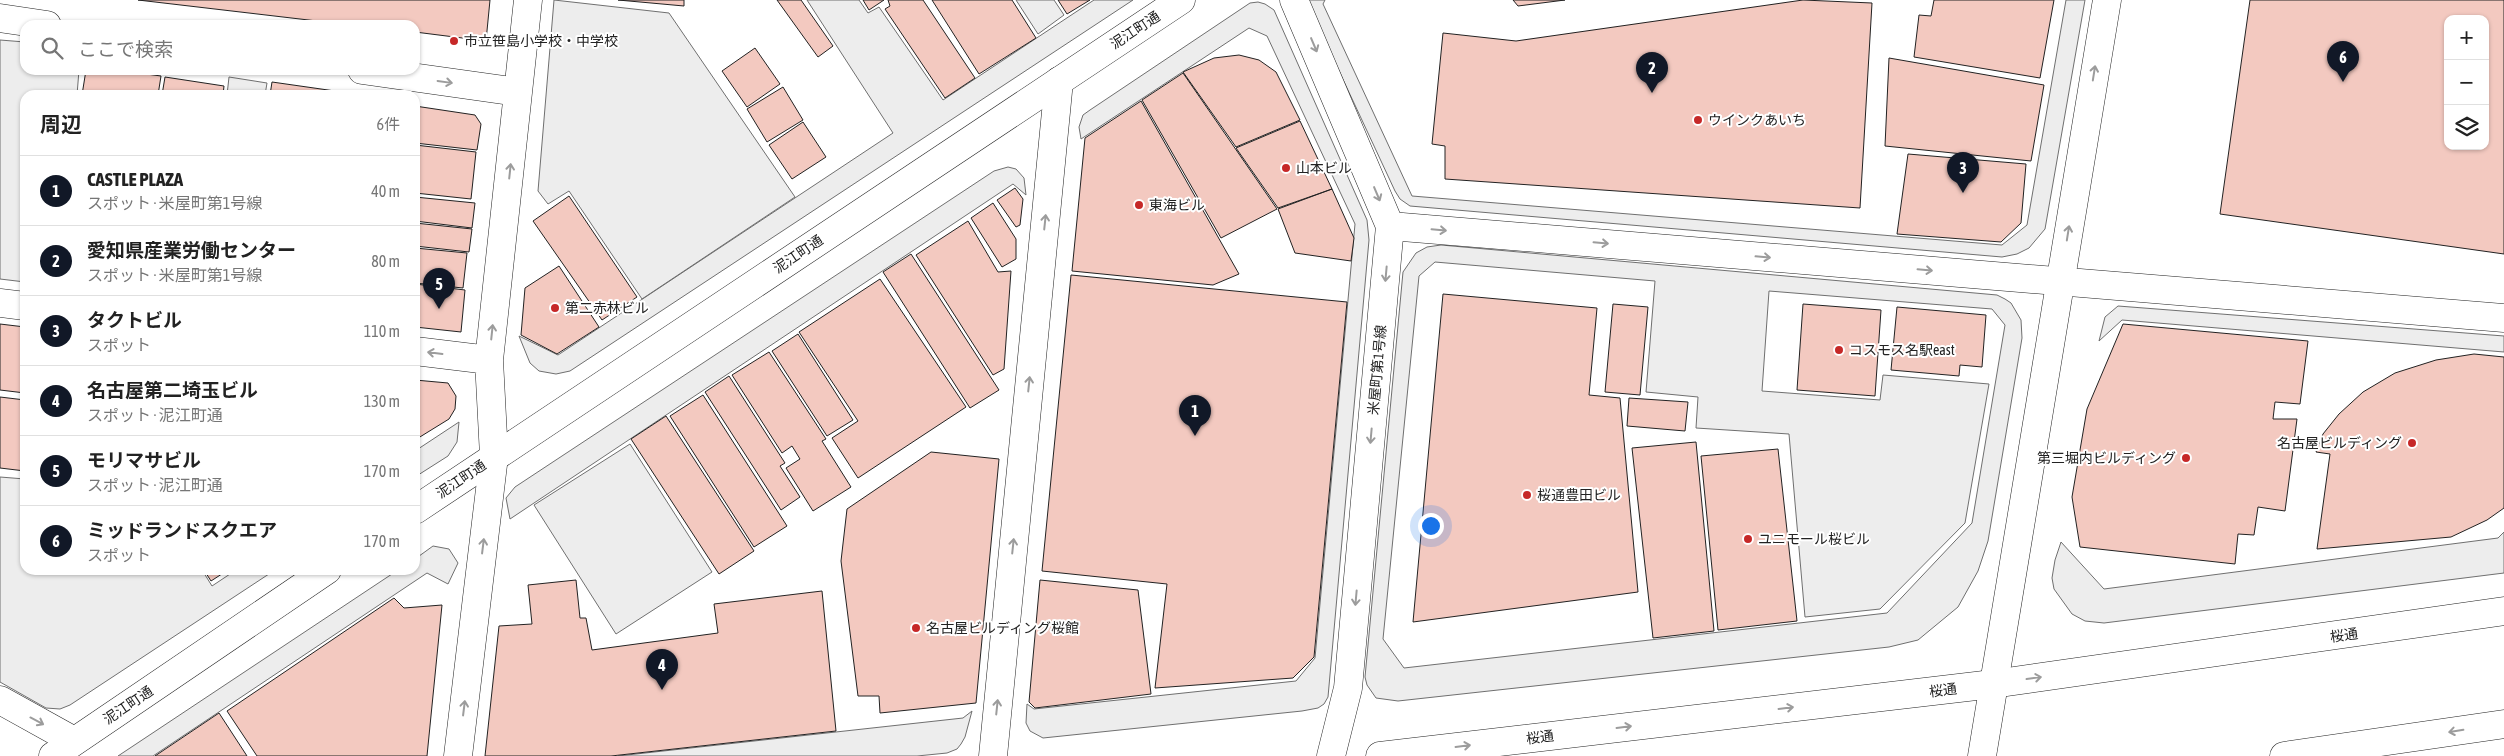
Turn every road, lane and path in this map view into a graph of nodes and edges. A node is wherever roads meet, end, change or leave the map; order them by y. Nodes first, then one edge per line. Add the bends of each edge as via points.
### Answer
1 (528, 0) edge
2 (1182, 0) edge
3 (1294, 0) edge
4 (2107, 0) edge
5 (0, 18) edge
6 (20, 21) edge
7 (397, 75) edge
8 (1059, 81) junction
9 (518, 92) junction
10 (1390, 226) junction
11 (2060, 282) junction
12 (0, 303) edge
13 (20, 305) edge
14 (2504, 318) edge
15 (420, 352) edge
16 (489, 360) junction
17 (494, 456) junction
18 (420, 507) edge
19 (320, 575) edge
20 (2504, 612) edge
21 (1993, 684) junction
22 (0, 700) edge
23 (2504, 724) edge
24 (64, 749) edge
25 (2336, 752) edge
26 (458, 756) edge
27 (993, 756) edge
28 (1330, 756) edge
29 (1380, 756) edge
30 (1982, 756) edge
31 (2284, 756) edge

1 - 9 street
2 - 8 street, 泥江町通
3 -> 10 street, 米屋町第1号線
11 -> 4 street
5 - 6 street
7 -> 9 street
8 - 17 street, 泥江町通
27 -> 8 street
16 -> 9 street
10 -> 11 street
10 -> 28 street, 米屋町第1号線 via 1348,688
11 - 14 street
11 - 21 street
12 - 13 street
16 -> 15 street
16 - 17 street
17 - 18 street, 泥江町通
26 -> 17 street
19 - 24 street, 泥江町通
21 -> 20 street, 桜通
29 -> 21 street, 桜通
21 - 30 street
22 -> 24 street
23 -> 25 street
25 - 31 street

